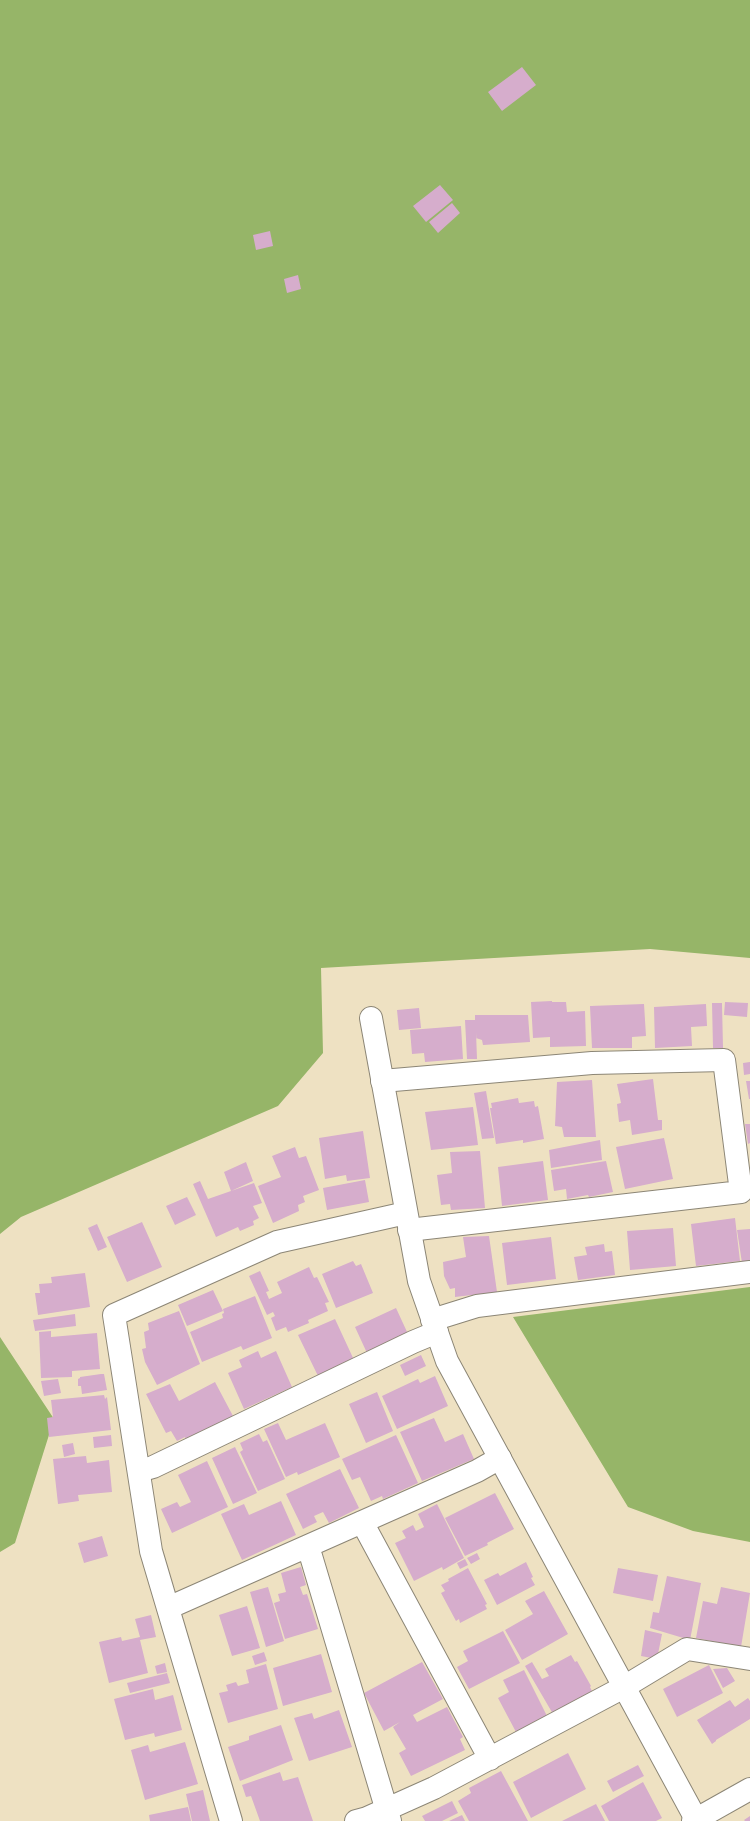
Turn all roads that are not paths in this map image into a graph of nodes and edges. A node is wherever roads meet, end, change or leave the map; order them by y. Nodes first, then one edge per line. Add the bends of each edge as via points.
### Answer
1 (371, 1018) dead end
2 (382, 1081) junction
3 (408, 1221) junction
4 (750, 1272) edge
5 (435, 1326) junction
6 (500, 1458) junction
7 (139, 1471) junction
8 (362, 1522) junction
9 (308, 1546) junction
10 (168, 1608) junction
11 (750, 1659) edge
12 (624, 1687) junction
13 (490, 1759) junction
14 (750, 1789) edge
15 (388, 1815) edge
16 (696, 1820) edge
17 (231, 1821) edge
18 (356, 1821) edge

1 - 2 street
2 - 3 street
2 - 3 street via 592,1064 724,1060 741,1192
3 - 5 street via 419,1281
3 - 7 street via 277,1242 114,1315
4 - 5 street via 477,1306
5 - 6 street via 447,1361
5 - 7 street via 413,1342 153,1467
6 - 8 street
6 - 12 street
7 - 10 street via 151,1550
8 - 9 street
8 - 13 street
9 - 10 street
9 - 15 street
10 - 17 street
11 - 12 street via 687,1650
12 - 13 street
12 - 16 street
13 - 15 street
14 - 16 street
15 - 18 street

